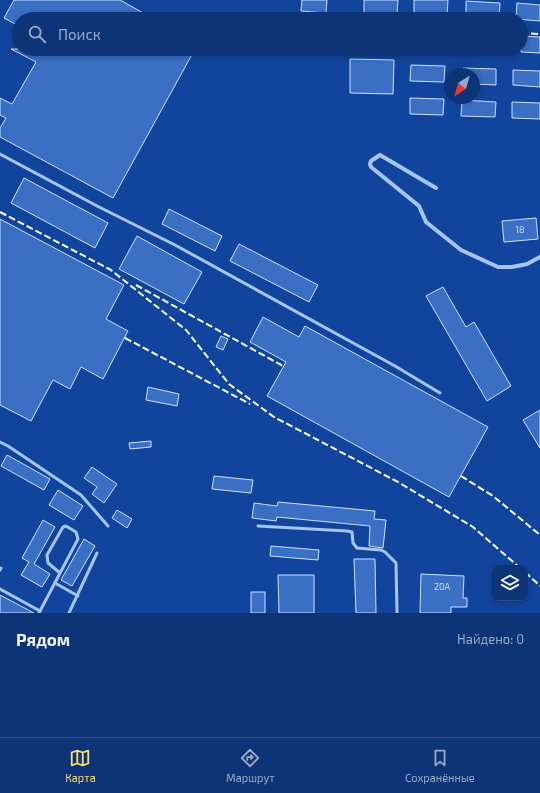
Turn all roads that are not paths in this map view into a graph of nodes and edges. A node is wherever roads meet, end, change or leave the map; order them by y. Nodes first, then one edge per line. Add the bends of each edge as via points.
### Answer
1 (0, 154) edge
2 (436, 188) dead end
3 (540, 257) edge
4 (440, 393) dead end
5 (0, 442) edge
6 (108, 526) dead end
7 (258, 526) dead end
8 (97, 553) dead end
9 (60, 573) junction
10 (55, 583) junction
11 (0, 590) edge
12 (78, 596) junction
13 (39, 612) edge
14 (69, 613) edge
15 (397, 613) edge

1 - 4 lane via 175,245
2 - 3 street via 380,155 371,161 371,167 419,206 426,222 461,250 498,267 527,264
5 - 6 lane via 81,495
7 - 15 lane via 348,531 352,532 353,543 357,548 385,552 396,563
8 - 12 lane
9 - 9 lane via 78,539 76,532 66,526 46,555 48,563
9 - 10 lane
10 - 12 lane
10 - 13 lane
11 - 13 lane
12 - 14 lane

